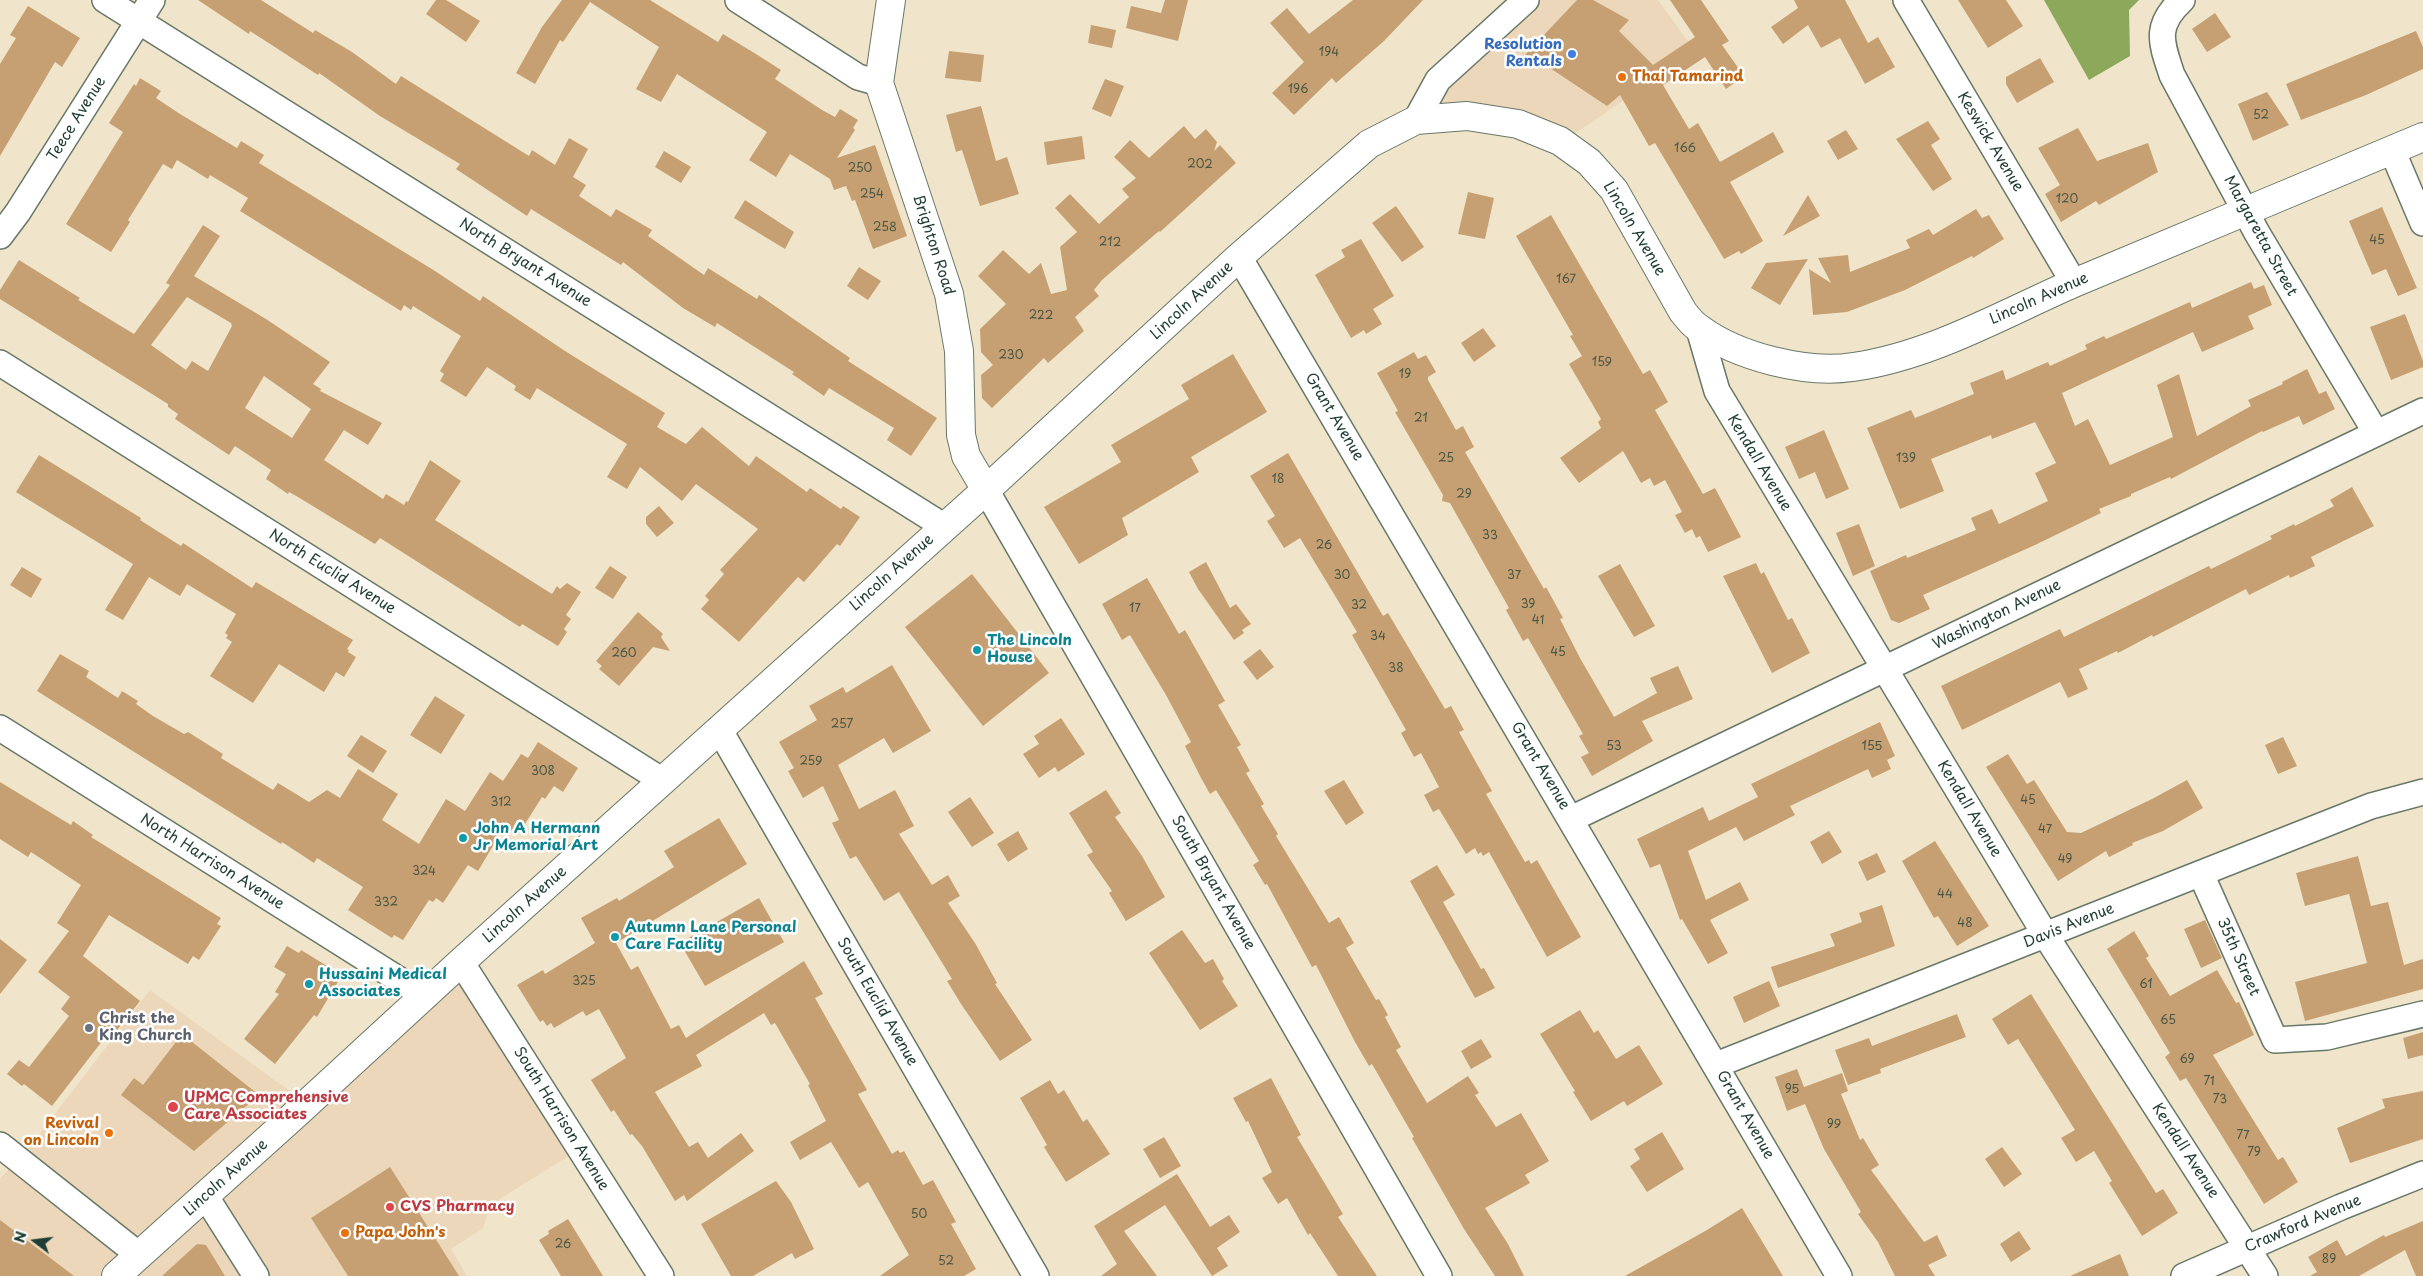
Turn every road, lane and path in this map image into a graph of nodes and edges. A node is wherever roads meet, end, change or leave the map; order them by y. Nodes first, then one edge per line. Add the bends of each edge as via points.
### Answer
1 (105, 0) edge
2 (152, 0) edge
3 (738, 0) edge
4 (891, 0) edge
5 (1526, 0) edge
6 (1906, 0) edge
7 (2182, 0) edge
8 (139, 22) junction
9 (879, 83) junction
10 (1416, 120) junction
11 (2423, 136) edge
12 (2392, 150) junction
13 (2246, 212) junction
14 (2423, 223) edge
15 (0, 236) edge
16 (1239, 257) junction
17 (2074, 283) junction
18 (1699, 329) junction
19 (0, 363) edge
20 (2423, 411) edge
21 (2376, 433) junction
22 (986, 490) junction
23 (945, 526) junction
24 (1883, 670) junction
25 (0, 728) edge
26 (719, 729) junction
27 (663, 781) junction
28 (2423, 792) edge
29 (1571, 820) junction
30 (2201, 874) junction
31 (2046, 936) junction
32 (461, 962) junction
33 (425, 996) junction
34 (2423, 1014) edge
35 (1716, 1065) junction
36 (0, 1145) edge
37 (2423, 1174) edge
38 (206, 1197) junction
39 (2248, 1248) junction
40 (139, 1255) junction
41 (1034, 1275) edge
42 (116, 1276) edge
43 (256, 1276) edge
44 (661, 1276) edge
45 (1439, 1276) edge
46 (1839, 1276) edge
47 (2184, 1276) edge
48 (2265, 1276) edge

1 - 8 street, North Bryant Avenue
2 - 8 street, Teece Avenue
3 - 9 street via 858,77
4 - 9 street, Brighton Road
5 - 10 street via 1438,80
6 - 17 street, Keswick Avenue
7 - 13 street, Margaretta Street via 2165,20 2162,31 2164,50 2172,75
8 - 15 street, Teece Avenue
8 - 23 street, North Bryant Avenue
9 - 22 street, Brighton Road via 949,294 959,351 961,435 966,456
10 - 16 street, Lincoln Avenue via 1369,144
10 - 18 street, Lincoln Avenue via 1467,116 1518,124 1568,146 1589,162 1614,190 1683,312
11 - 12 street, Lincoln Avenue
12 - 13 street, Lincoln Avenue
12 - 14 street
13 - 17 street, Lincoln Avenue
13 - 21 street, Margaretta Street
16 - 22 street, Lincoln Avenue
16 - 29 street, Grant Avenue
17 - 18 street, Lincoln Avenue via 1931,346 1852,368 1795,366 1758,356
18 - 24 street, Kendall Avenue via 1717,391
19 - 27 street, North Euclid Avenue
20 - 21 street, Washington Avenue
21 - 24 street, Washington Avenue
22 - 23 street, Lincoln Avenue
22 - 45 street, South Bryant Avenue
23 - 26 street, Lincoln Avenue
24 - 29 street, Washington Avenue
24 - 31 street, Kendall Avenue
25 - 33 street, North Harrison Avenue
26 - 27 street, Lincoln Avenue
26 - 41 street, South Euclid Avenue
27 - 32 street, Lincoln Avenue
28 - 30 street, Davis Avenue via 2371,806
29 - 35 street, Grant Avenue
30 - 31 street, Davis Avenue
30 - 34 street, 35th Street via 2275,1040 2327,1037
31 - 35 street, Davis Avenue
31 - 39 street, Kendall Avenue
32 - 33 street, Lincoln Avenue
32 - 44 street, South Harrison Avenue
33 - 38 street, Lincoln Avenue
35 - 46 street, Grant Avenue
36 - 40 street
37 - 39 street, Crawford Avenue
38 - 40 street, Lincoln Avenue
38 - 43 street
39 - 47 street, Crawford Avenue
39 - 48 street, Kendall Avenue
40 - 42 street, Lincoln Avenue

